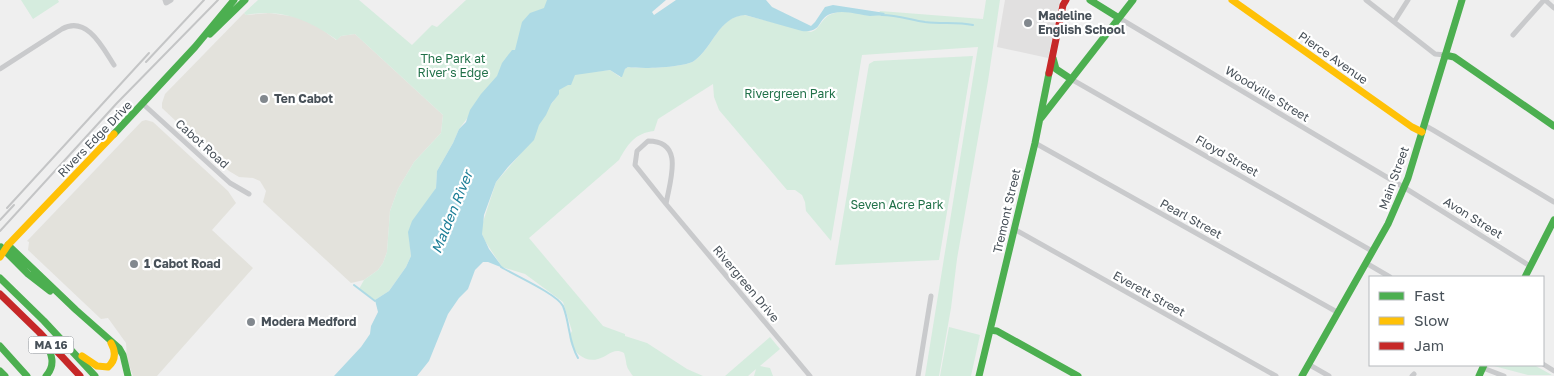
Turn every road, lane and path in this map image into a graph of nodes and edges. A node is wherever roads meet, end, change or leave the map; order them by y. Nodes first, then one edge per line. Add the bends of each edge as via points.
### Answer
1 (234, 0) edge
2 (245, 0) edge
3 (1066, 0) edge
4 (1090, 0) edge
5 (1133, 0) edge
6 (1232, 0) edge
7 (1366, 0) edge
8 (1408, 0) edge
9 (1462, 0) edge
10 (1545, 0) edge
11 (1554, 8) edge
12 (1119, 18) junction
13 (1394, 22) junction
14 (1513, 36) dead end
15 (195, 47) junction
16 (1054, 52) junction
17 (1445, 55) junction
18 (114, 65) dead end
19 (0, 69) edge
20 (1072, 78) junction
21 (143, 104) junction
22 (1039, 122) junction
23 (1554, 126) edge
24 (1423, 128) junction
25 (1035, 143) junction
26 (1405, 188) junction
27 (249, 194) dead end
28 (1554, 202) edge
29 (666, 204) junction
30 (1554, 220) edge
31 (1014, 230) junction
32 (3, 250) edge
33 (1372, 251) junction
34 (1366, 263) junction
35 (1530, 266) junction
36 (1388, 276) edge
37 (1525, 276) edge
38 (2, 281) edge
39 (0, 294) edge
40 (931, 296) dead end
41 (1337, 312) junction
42 (22, 315) junction
43 (990, 330) junction
44 (59, 337) junction
45 (106, 337) junction
46 (0, 346) edge
47 (1308, 364) junction
48 (1484, 366) edge
49 (0, 371) edge
50 (1068, 374) edge
51 (5, 376) edge
52 (27, 376) edge
53 (46, 376) edge
54 (80, 376) edge
55 (95, 376) edge
56 (128, 376) edge
57 (810, 376) edge
58 (918, 376) edge
59 (980, 376) edge
60 (1078, 376) edge
61 (1276, 376) edge
62 (1302, 376) edge
63 (1329, 376) edge
64 (1479, 376) edge
65 (1504, 376) edge

1 - 15 main road, Rivers Edge Drive
2 - 15 main road, Rivers Edge Drive
3 - 16 main road, Tremont Street
4 - 12 main road
5 - 12 main road
6 - 24 main road, Pierce Avenue via 1412,127
7 - 13 street
8 - 13 street
9 - 17 main road, Main Street
10 - 11 street
10 - 14 street
12 - 20 main road
12 - 26 street, Woodville Street
13 - 17 street via 1435,54
15 - 21 main road, Rivers Edge Drive
16 - 20 main road via 1056,69
16 - 22 main road, Tremont Street
17 - 23 main road via 1454,57
17 - 24 main road, Main Street
18 - 19 street via 92,33 71,25
20 - 22 main road
20 - 33 street, Floyd Street
21 - 27 street, Cabot Road via 230,183
21 - 32 main road, Rivers Edge Drive
22 - 25 main road, Tremont Street
24 - 26 main road, Main Street
24 - 28 street via 1433,129
25 - 31 main road, Tremont Street
25 - 41 street, Pearl Street
26 - 33 main road, Main Street
26 - 35 street, Avon Street
29 - 29 street, Rivergreen Drive via 673,158 659,141 648,141 636,150 635,165
29 - 57 street, Rivergreen Drive
30 - 35 main road
31 - 43 main road, Tremont Street
31 - 61 street, Everett Street
32 - 45 main road
33 - 34 main road, Main Street
34 - 36 street
34 - 41 main road, Main Street
35 - 37 main road
38 - 44 main road, MA 16
39 - 42 main road, MA 16
40 - 58 street
41 - 47 main road, Main Street
42 - 53 main road via 52,355 53,366
42 - 54 main road, MA 16
43 - 50 main road via 997,331
43 - 59 main road, Tremont Street
44 - 45 main road via 89,361 104,367 111,365 115,355
44 - 55 main road, MA 16
45 - 56 main road via 122,353
46 - 52 main road
47 - 62 main road, Main Street
47 - 63 street
48 - 64 main road
48 - 65 street
49 - 51 main road
50 - 60 main road

